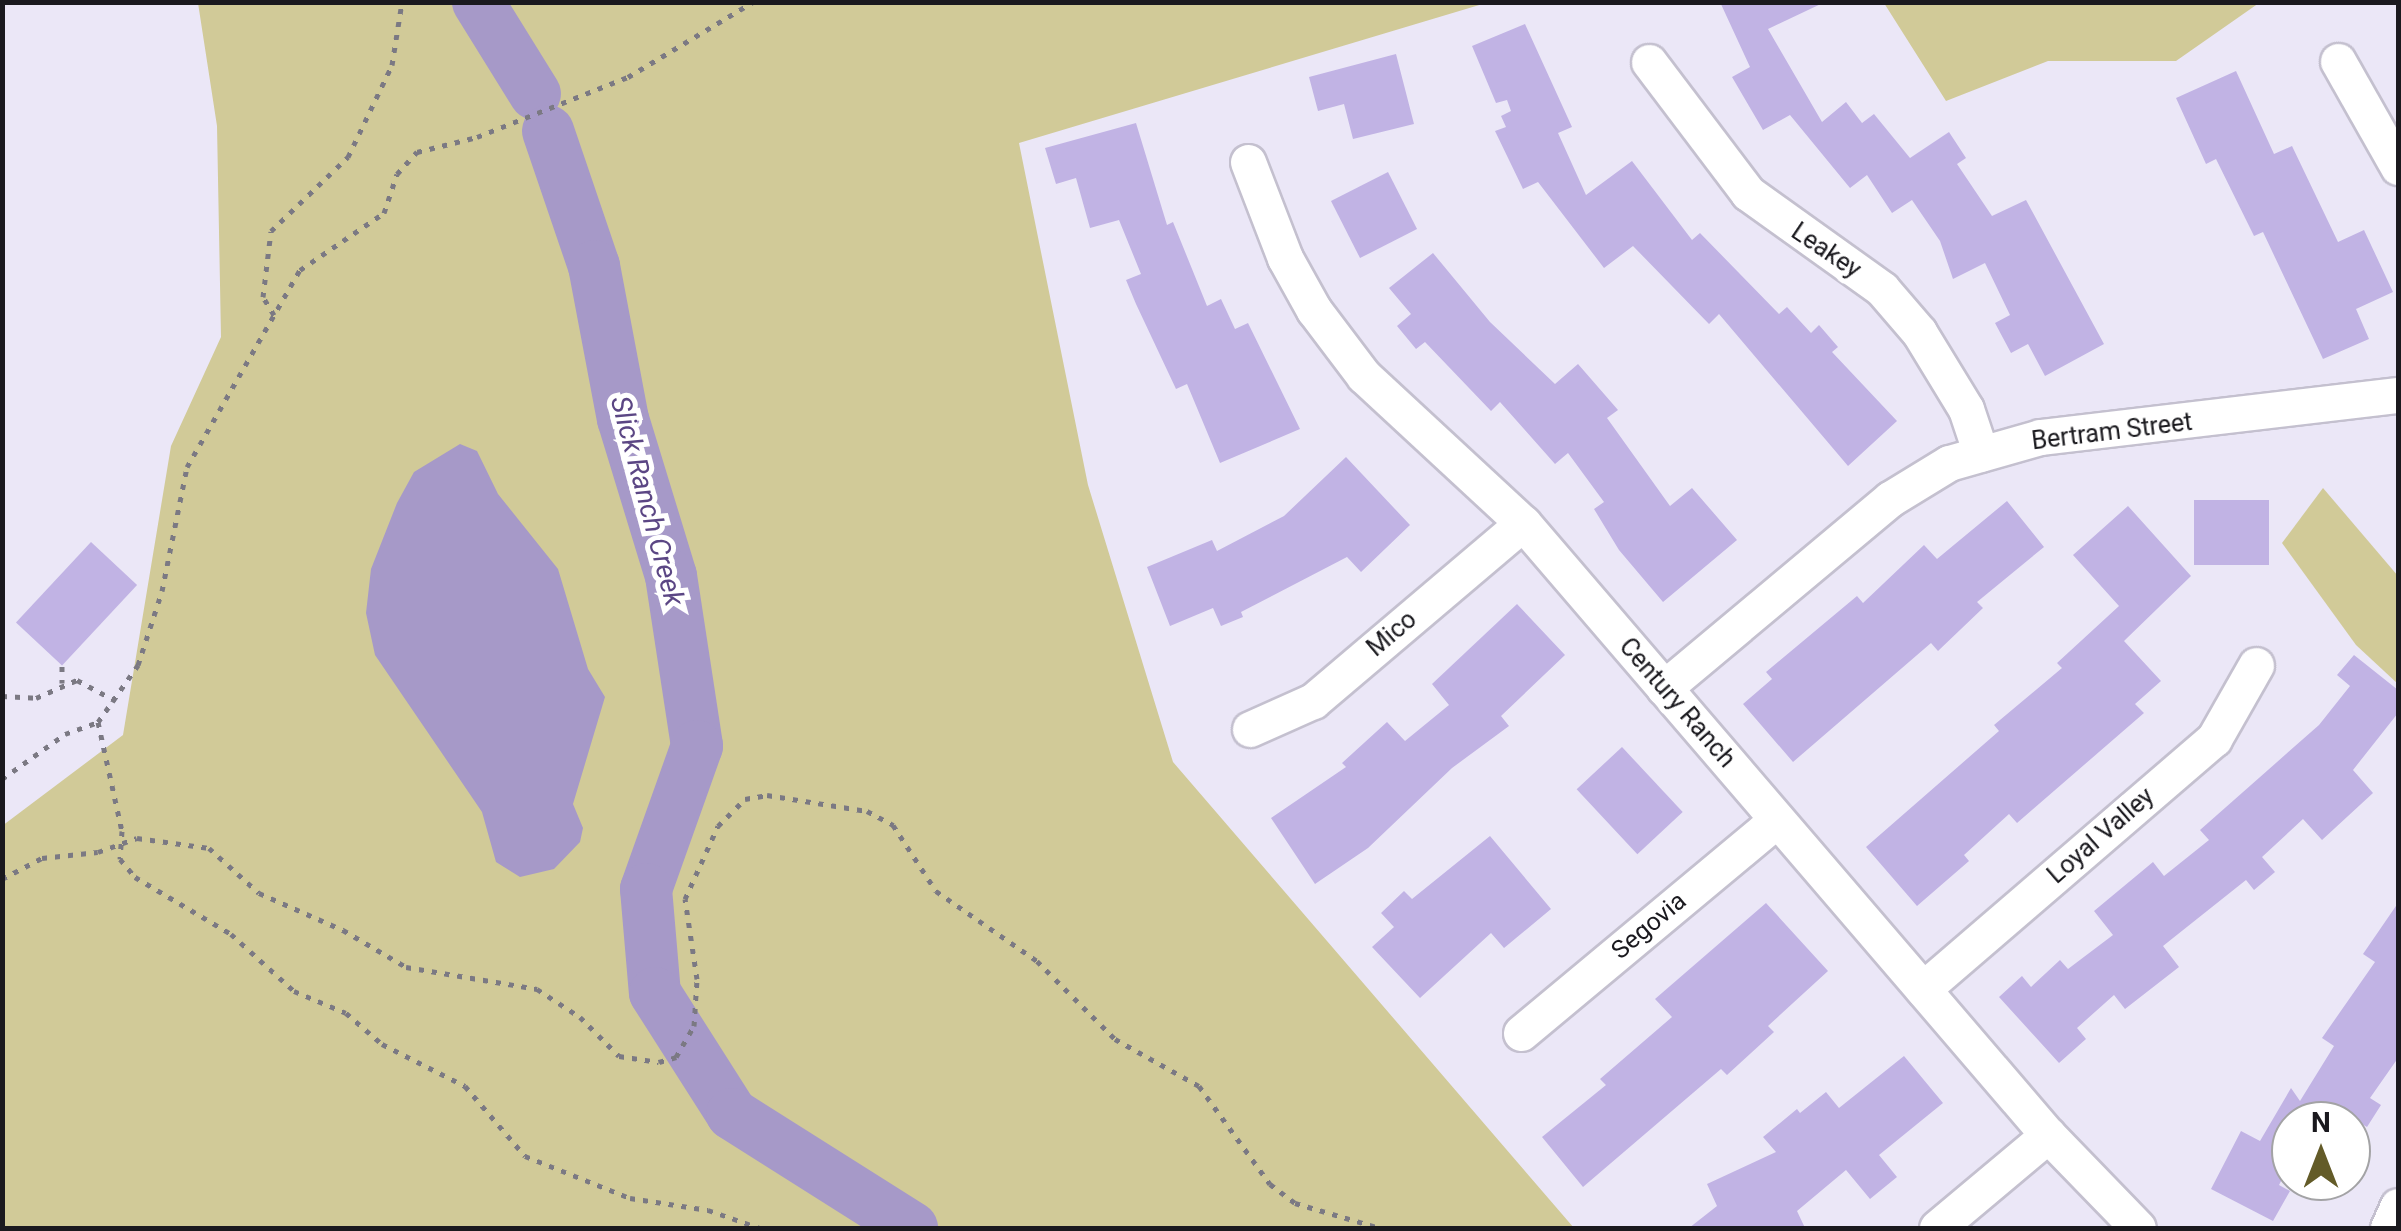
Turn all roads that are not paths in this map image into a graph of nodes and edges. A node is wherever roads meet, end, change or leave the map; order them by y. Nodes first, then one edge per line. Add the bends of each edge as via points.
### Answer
1 (1648, 62) dead end
2 (2338, 62) dead end
3 (1248, 162) dead end
4 (2398, 167) edge
5 (2398, 395) edge
6 (1981, 454) junction
7 (1523, 523) junction
8 (2256, 665) dead end
9 (1664, 688) junction
10 (1250, 729) dead end
11 (1778, 820) junction
12 (1923, 990) junction
13 (1521, 1033) dead end
14 (2048, 1135) junction
15 (2398, 1206) edge
16 (1937, 1228) edge
17 (2138, 1228) edge
18 (2388, 1228) edge

1 - 6 street, Leakey via 1748,193 1882,289 1907,318 1966,408
2 - 4 street
3 - 7 street, Century Ranch via 1285,258 1344,350
5 - 6 street, Bertram Street via 2040,437
6 - 9 street, Bertram Street via 1949,464 1890,500
7 - 9 street, Century Ranch
7 - 10 street, Mico via 1313,701
8 - 12 street, Loyal Valley via 2214,739
9 - 11 street, Century Ranch
11 - 12 street, Century Ranch
11 - 13 street, Segovia
12 - 14 street, Century Ranch
14 - 16 street
14 - 17 street, Century Ranch
15 - 18 street

